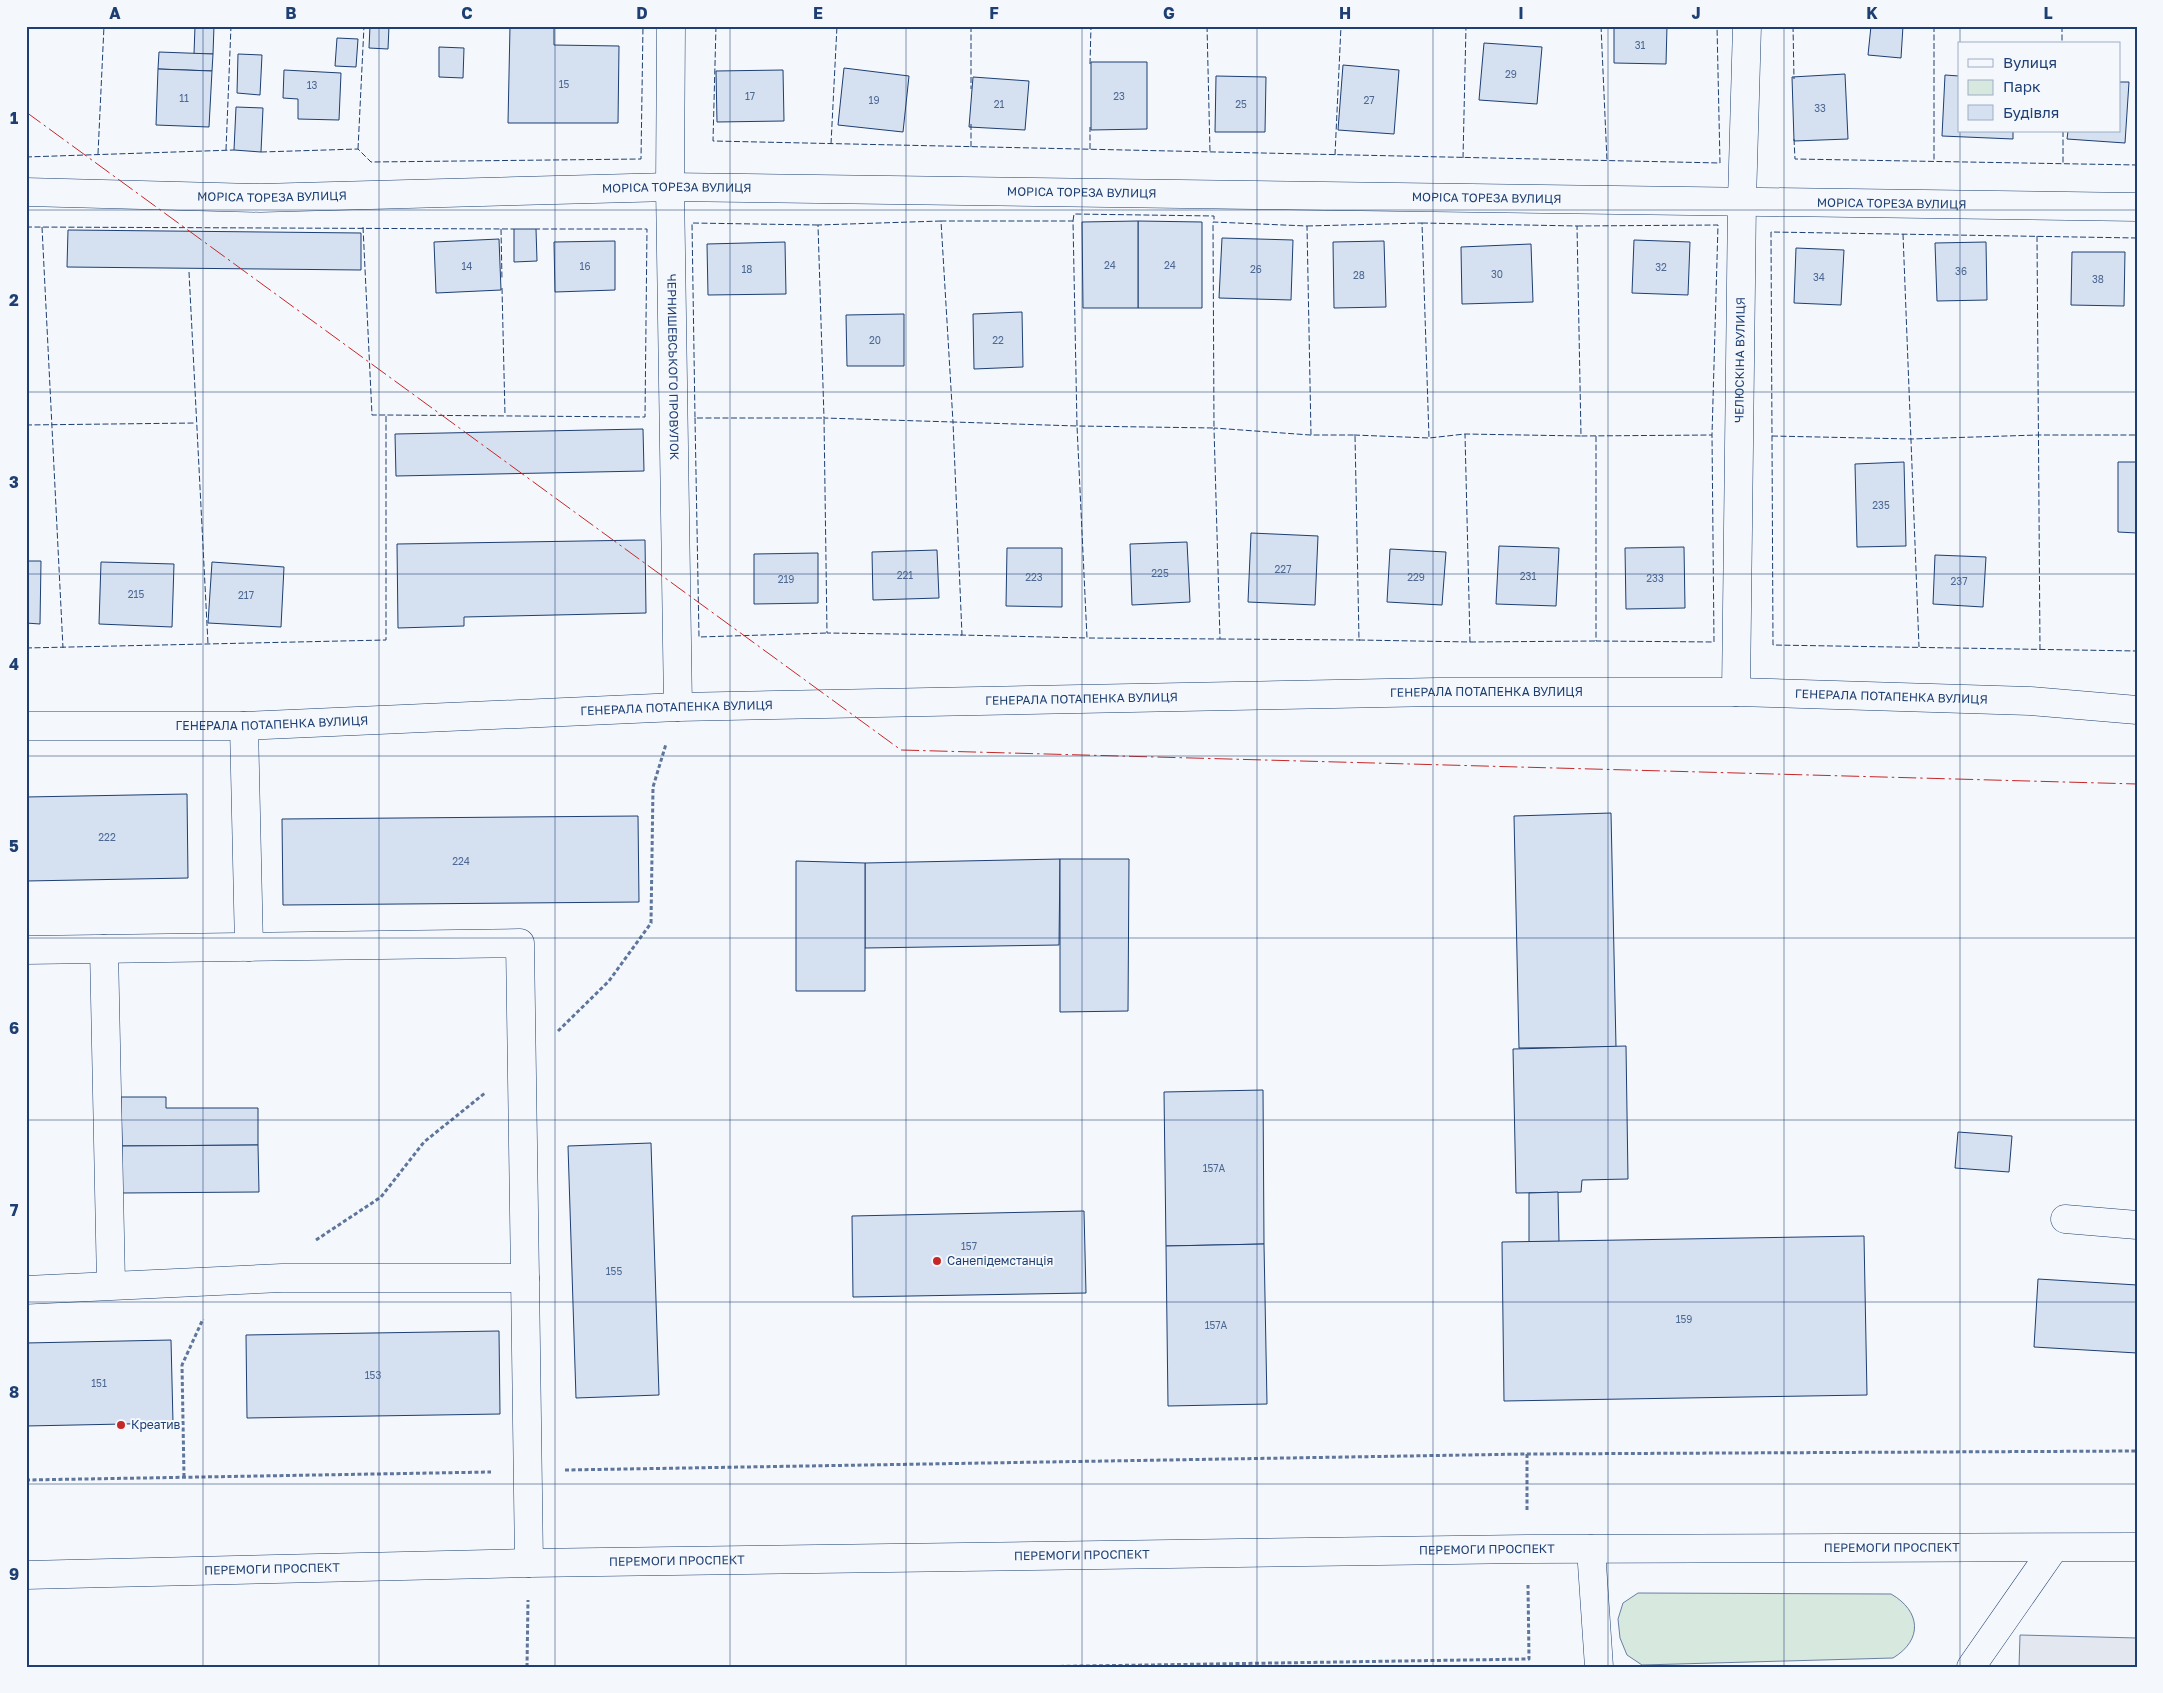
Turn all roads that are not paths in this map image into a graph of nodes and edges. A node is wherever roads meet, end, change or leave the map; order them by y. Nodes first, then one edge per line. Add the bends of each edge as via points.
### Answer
1 (672, 26) edge
2 (1747, 26) edge
3 (670, 188) junction
4 (26, 192) edge
5 (1742, 201) junction
6 (2137, 207) edge
7 (1736, 692) junction
8 (678, 707) junction
9 (2137, 710) edge
10 (26, 726) edge
11 (244, 726) junction
12 (249, 947) junction
13 (104, 949) junction
14 (26, 950) edge
15 (2065, 1219) dead end
16 (2137, 1225) edge
17 (525, 1278) junction
18 (111, 1284) junction
19 (26, 1290) edge
20 (2137, 1547) edge
21 (2054, 1548) junction
22 (1591, 1549) junction
23 (529, 1563) junction
24 (26, 1575) edge
25 (1599, 1667) edge
26 (1971, 1667) edge

1 - 3 street, ЧЕРНИШЕВСЬКОГО ПРОВУЛОК
2 - 5 street, ЧЕЛЮСКІНА ВУЛИЦЯ
3 - 4 street, МОРІСА ТОРЕЗА ВУЛИЦЯ via 260,198
3 - 5 street, МОРІСА ТОРЕЗА ВУЛИЦЯ
3 - 8 street, ЧЕРНИШЕВСЬКОГО ПРОВУЛОК
5 - 6 street, МОРІСА ТОРЕЗА ВУЛИЦЯ
5 - 7 street, ЧЕЛЮСКІНА ВУЛИЦЯ
7 - 8 street, ГЕНЕРАЛА ПОТАПЕНКА ВУЛИЦЯ via 1437,692
7 - 9 street, ГЕНЕРАЛА ПОТАПЕНКА ВУЛИЦЯ via 2030,701
8 - 11 street, ГЕНЕРАЛА ПОТАПЕНКА ВУЛИЦЯ
10 - 11 street, ГЕНЕРАЛА ПОТАПЕНКА ВУЛИЦЯ
11 - 12 street
12 - 13 street
12 - 17 street via 520,943
13 - 14 street
13 - 18 street
15 - 16 street
17 - 18 street
17 - 23 street
18 - 19 street
20 - 21 street, ПЕРЕМОГИ ПРОСПЕКТ
21 - 22 street, ПЕРЕМОГИ ПРОСПЕКТ
21 - 26 street
22 - 23 street, ПЕРЕМОГИ ПРОСПЕКТ
22 - 25 street
23 - 24 street, ПЕРЕМОГИ ПРОСПЕКТ

